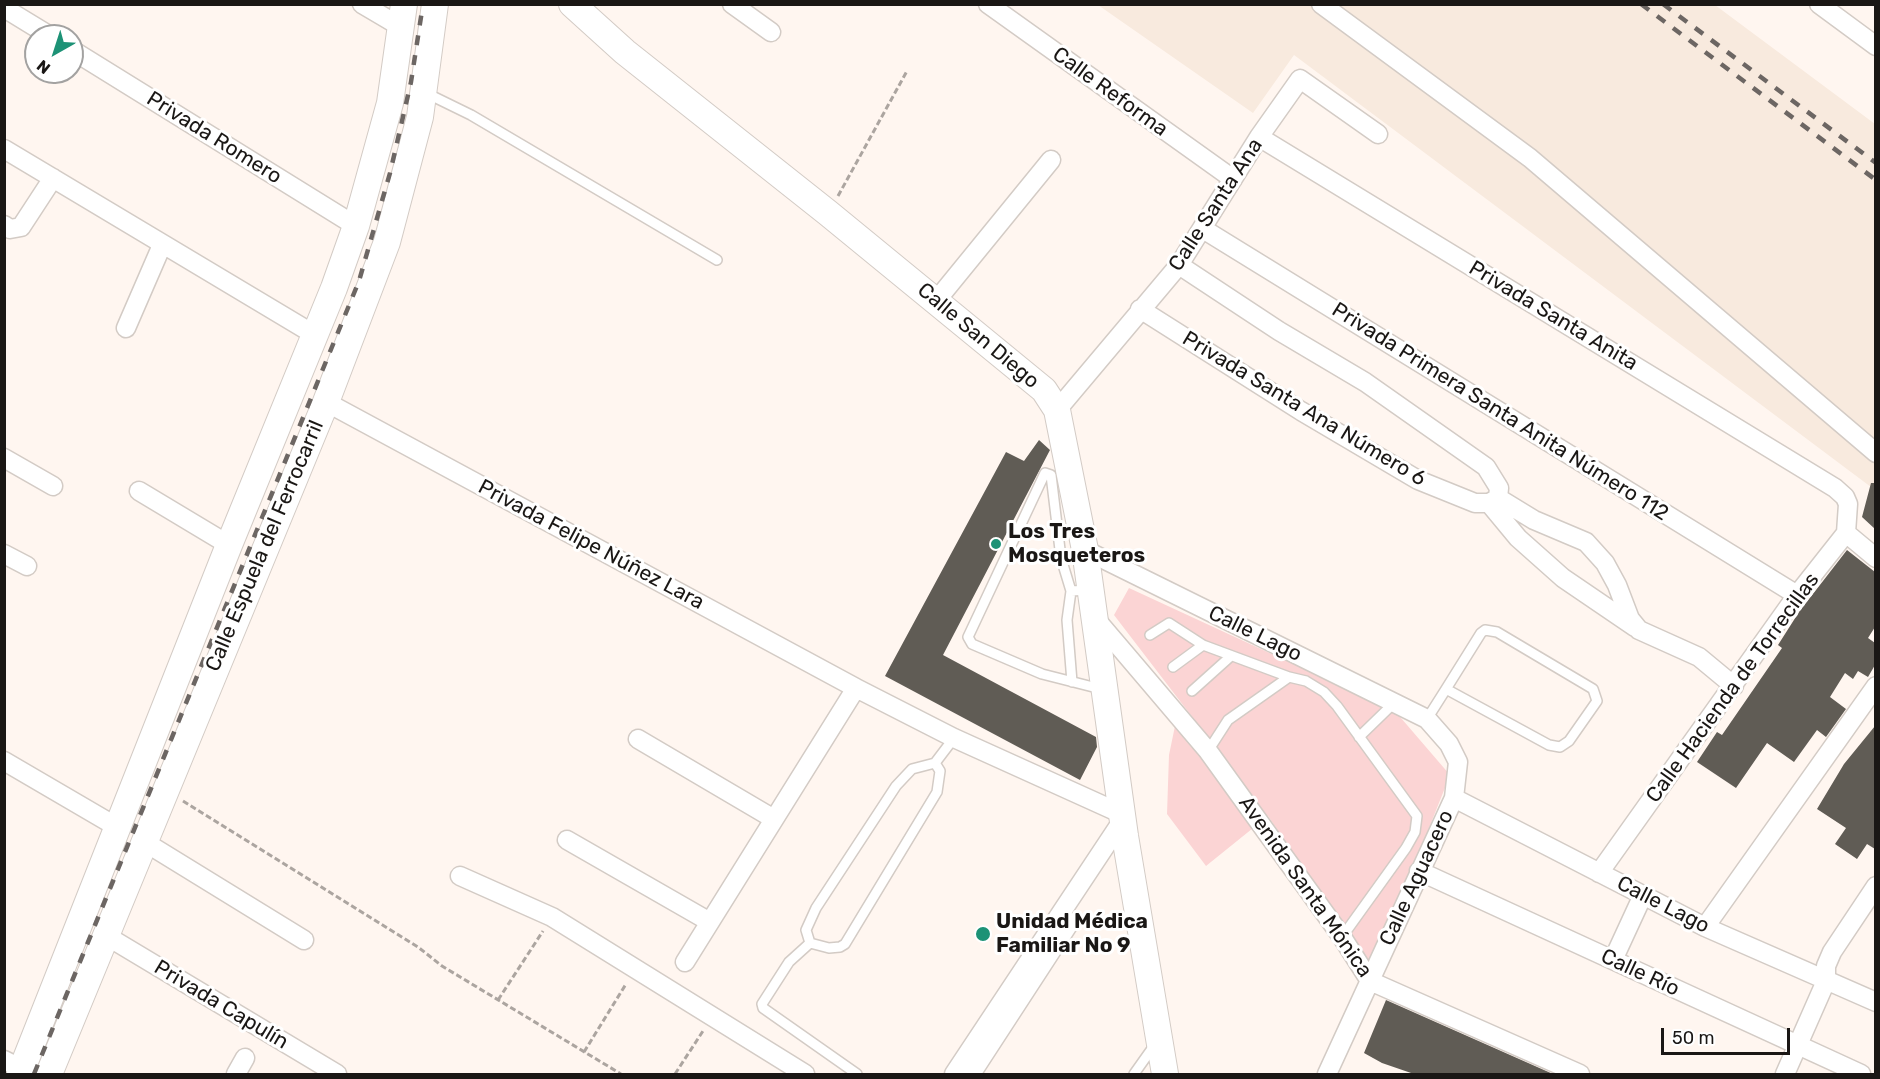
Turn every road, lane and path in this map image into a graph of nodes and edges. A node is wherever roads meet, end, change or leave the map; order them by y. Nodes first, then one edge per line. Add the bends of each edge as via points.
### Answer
1 (362, 4) edge
2 (435, 4) edge
3 (572, 4) edge
4 (732, 4) edge
5 (988, 4) edge
6 (1321, 4) edge
7 (1819, 4) edge
8 (4, 8) edge
9 (403, 16) edge
10 (30, 24) edge
11 (771, 32) dead end
12 (1875, 46) edge
13 (84, 57) edge
14 (907, 70) dead end
15 (424, 92) junction
16 (1378, 134) dead end
17 (1259, 137) junction
18 (4, 149) edge
19 (1051, 160) dead end
20 (53, 178) junction
21 (1233, 179) junction
22 (828, 213) junction
23 (4, 225) edge
24 (356, 226) junction
25 (1203, 229) junction
26 (162, 245) junction
27 (717, 260) dead end
28 (1179, 265) junction
29 (936, 301) junction
30 (1140, 309) junction
31 (126, 328) dead end
32 (315, 335) junction
33 (326, 402) junction
34 (1057, 410) junction
35 (1875, 453) edge
36 (4, 458) edge
37 (54, 486) dead end
38 (139, 491) dead end
39 (1493, 501) junction
40 (1846, 533) junction
41 (229, 545) junction
42 (1085, 550) junction
43 (4, 554) edge
44 (1875, 558) edge
45 (27, 566) dead end
46 (1080, 591) junction
47 (1797, 595) junction
48 (1092, 616) junction
49 (1635, 625) junction
50 (1150, 635) dead end
51 (1203, 645) junction
52 (1231, 656) junction
53 (1173, 667) dead end
54 (1289, 677) junction
55 (1072, 682) junction
56 (1734, 686) junction
57 (1875, 686) edge
58 (856, 688) junction
59 (1103, 689) junction
60 (1446, 689) junction
61 (1192, 691) dead end
62 (1394, 703) junction
63 (1427, 719) junction
64 (1359, 737) junction
65 (954, 738) junction
66 (638, 739) dead end
67 (1449, 744) joint
68 (1208, 751) junction
69 (4, 761) edge
70 (935, 763) junction
71 (165, 789) junction
72 (1454, 798) junction
73 (774, 819) junction
74 (1123, 824) junction
75 (117, 827) junction
76 (567, 840) dead end
77 (144, 841) junction
78 (1419, 872) junction
79 (1599, 873) junction
80 (460, 876) dead end
81 (1875, 886) edge
82 (1643, 895) junction
83 (552, 917) junction
84 (710, 922) junction
85 (1706, 927) junction
86 (105, 935) junction
87 (1342, 937) junction
88 (304, 940) dead end
89 (810, 943) junction
90 (1613, 960) junction
91 (685, 962) dead end
92 (636, 967) junction
93 (1370, 981) junction
94 (1826, 981) junction
95 (498, 1000) junction
96 (1875, 1002) edge
97 (712, 1016) junction
98 (1159, 1039) junction
99 (1798, 1045) junction
100 (584, 1052) junction
101 (245, 1058) dead end
102 (20, 1070) edge
103 (50, 1074) edge
104 (236, 1074) edge
105 (337, 1074) edge
106 (621, 1074) edge
107 (675, 1074) edge
108 (805, 1074) edge
109 (857, 1074) edge
110 (954, 1074) edge
111 (971, 1074) edge
112 (1134, 1074) edge
113 (1165, 1074) edge
114 (1327, 1074) edge
115 (1580, 1074) edge
116 (1785, 1074) edge
117 (1861, 1074) edge

1 - 9 street
2 - 15 street, Calle Espuela del Ferrocarril
3 - 22 street, Calle San Diego via 625,52
4 - 11 street
5 - 21 street, Calle Reforma
6 - 35 street via 1530,158
7 - 12 street
8 - 10 street
9 - 24 street, Calle Espuela del Ferrocarril via 390,102
13 - 24 street, Privada Romero
14 - 22 path
15 - 27 lane via 471,115
15 - 33 street, Calle Espuela del Ferrocarril via 387,242
16 - 17 street, Calle Santa Ana via 1300,79
17 - 21 street, Calle Santa Ana
17 - 40 street, Privada Santa Anita via 1835,488 1848,504
18 - 20 street
19 - 29 street
20 - 23 street via 21,227 10,229
20 - 26 street
21 - 25 street, Calle Santa Ana
22 - 29 street, Calle San Diego
24 - 32 street, Calle Espuela del Ferrocarril
25 - 28 street, Calle Santa Ana
25 - 47 street, Privada Primera Santa Anita Número 112
26 - 31 street
26 - 32 street
28 - 30 street, Calle Santa Ana
28 - 39 street via 1365,382 1486,467 1499,488
29 - 34 street, Calle San Diego via 1044,390
30 - 34 street, Calle Santa Ana
30 - 39 street, Privada Santa Ana Número 6 via 1418,480 1475,503
32 - 41 street, Calle Espuela del Ferrocarril
33 - 58 street, Privada Felipe Núñez Lara
33 - 71 street, Calle Espuela del Ferrocarril
34 - 42 street, Calle San Diego
36 - 37 street
38 - 41 street
39 - 49 street via 1518,538 1563,578
39 - 49 street, Privada Santa Ana Número 6 via 1586,542 1605,563
40 - 44 street
40 - 47 street, Calle Hacienda de Torrecillas
41 - 75 street, Calle Espuela del Ferrocarril
42 - 46 street, Calle San Diego
42 - 62 street, Calle Lago
43 - 45 street
46 - 48 street, Calle San Diego
46 - 55 lane via 1067,620
46 - 55 lane via 1061,558 1051,475 1045,473 968,637 972,644 1031,670
47 - 56 street, Calle Hacienda de Torrecillas
48 - 59 street, Calle San Diego
48 - 68 street, Avenida Santa Mónica
49 - 56 street via 1699,657
50 - 51 lane via 1169,622
51 - 52 lane
51 - 53 lane
52 - 54 lane
52 - 61 lane
54 - 64 lane via 1306,681 1324,692
54 - 68 lane via 1228,720
55 - 59 lane
56 - 79 street, Calle Hacienda de Torrecillas
57 - 85 street
58 - 65 street, Privada Felipe Núñez Lara
58 - 73 street
59 - 74 street, Calle San Diego
60 - 60 lane via 1480,633 1490,630 1593,689 1597,701 1569,741 1560,747 1549,745
60 - 63 lane
62 - 63 street, Calle Lago
62 - 64 lane
63 - 67 street, Calle Lago
64 - 87 lane via 1417,816 1406,848
65 - 70 lane
65 - 74 street, Privada Felipe Núñez Lara
66 - 73 street
67 - 72 street, Calle Aguacero via 1458,762
68 - 87 street, Avenida Santa Mónica
69 - 75 street
70 - 89 lane via 912,769 896,786 816,908 806,930
70 - 89 lane via 940,771 937,792 845,944 829,948
71 - 77 street, Calle Espuela del Ferrocarril
71 - 95 path
72 - 78 street, Calle Aguacero
72 - 79 street, Calle Lago
73 - 84 street
74 - 98 street, Calle San Diego
74 - 110 street
74 - 111 street
75 - 102 street, Calle Espuela del Ferrocarril
76 - 84 street
77 - 86 street, Calle Espuela del Ferrocarril
77 - 88 street
78 - 90 street, Calle Río
78 - 93 street, Calle Aguacero
79 - 82 street, Calle Lago
80 - 83 street
81 - 94 street via 1832,952 1826,966
82 - 85 street, Calle Lago
82 - 90 street
83 - 92 street
83 - 95 path
84 - 91 street
85 - 94 street, Calle Lago
86 - 103 street, Calle Espuela del Ferrocarril
86 - 105 street, Privada Capulín
87 - 93 street, Avenida Santa Mónica
89 - 109 lane via 789,962 763,1008
90 - 99 street, Calle Río
92 - 97 street
92 - 100 path
93 - 114 street, Calle Aguacero
93 - 115 street, Avenida Santa Mónica
94 - 96 street, Calle Lago
94 - 99 street
95 - 100 path
97 - 107 path
97 - 108 street
98 - 112 lane
98 - 113 street, Calle San Diego
99 - 116 street
99 - 117 street, Calle Río
100 - 106 path
101 - 104 street

